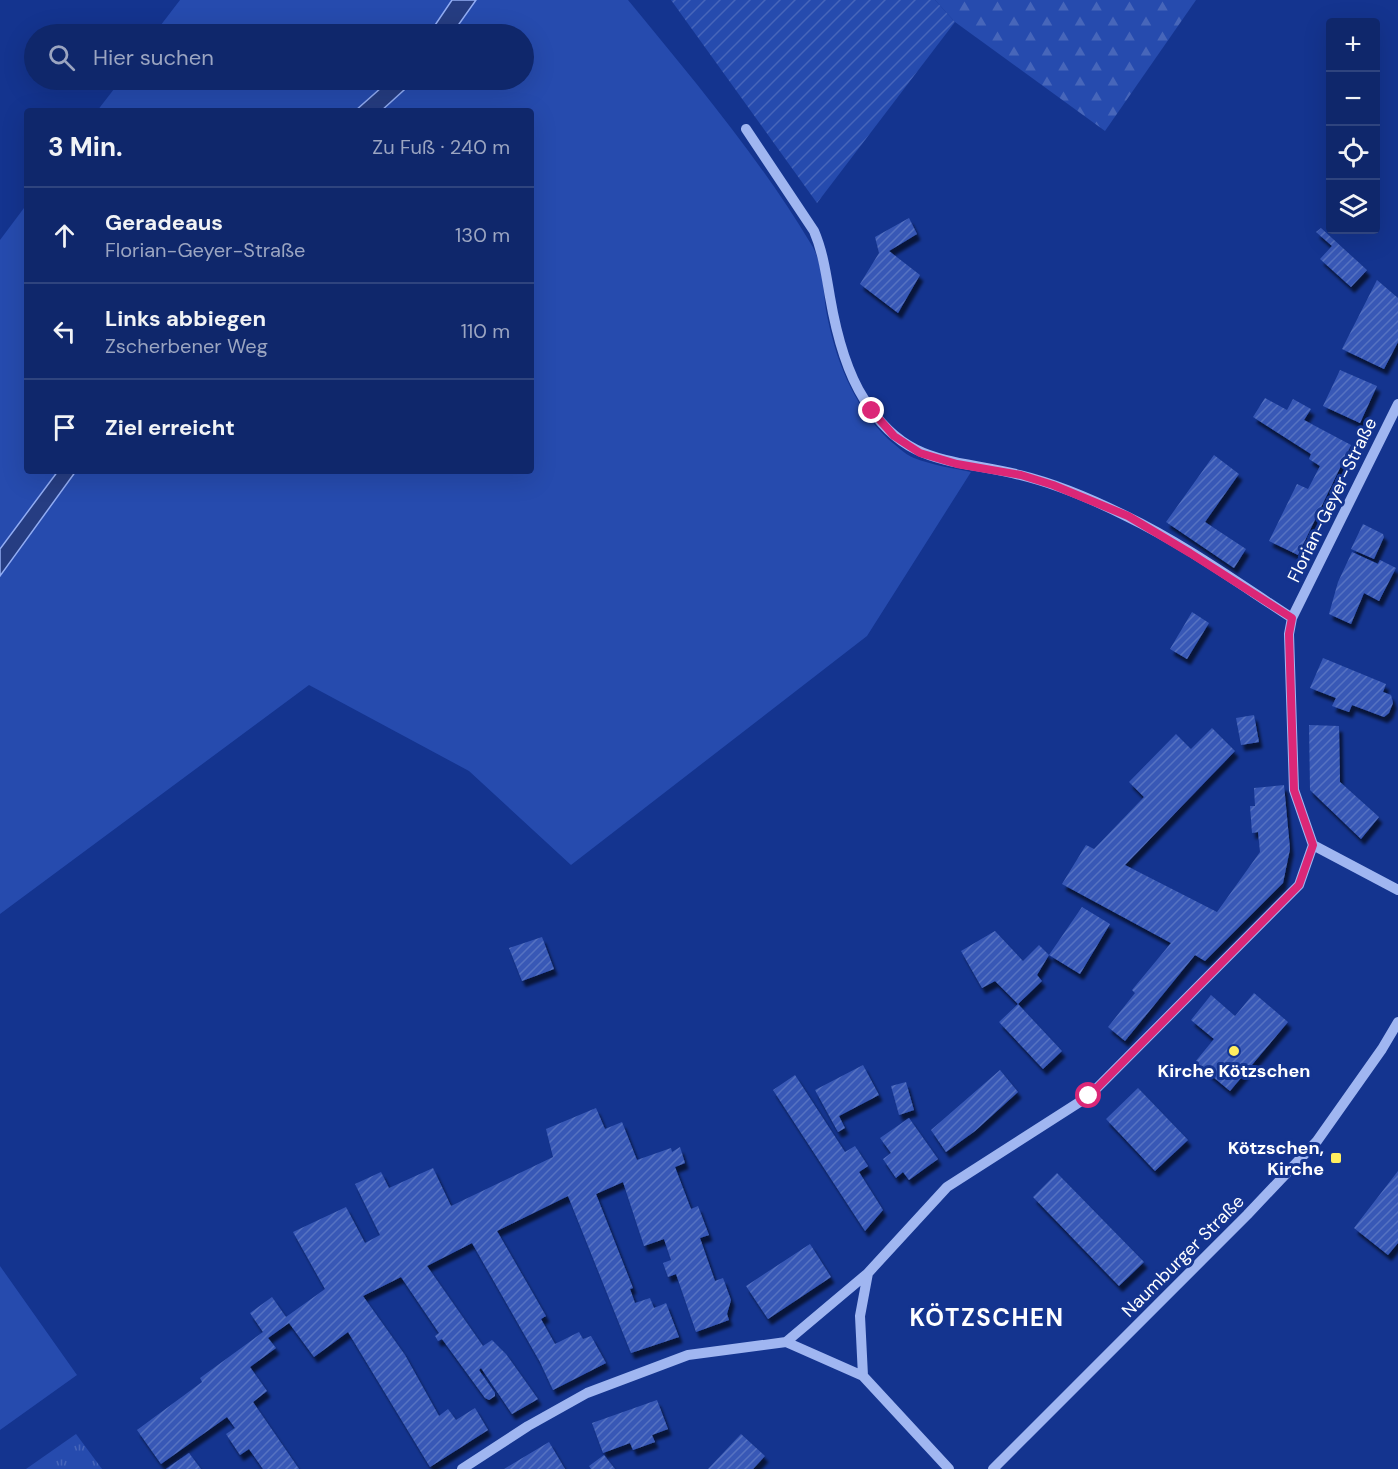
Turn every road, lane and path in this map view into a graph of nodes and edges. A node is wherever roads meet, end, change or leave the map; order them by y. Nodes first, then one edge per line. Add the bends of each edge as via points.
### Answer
1 (746, 129) dead end
2 (1398, 404) edge
3 (1292, 618) junction
4 (1313, 845) junction
5 (1398, 890) edge
6 (1398, 1022) edge
7 (868, 1273) junction
8 (786, 1342) junction
9 (863, 1376) junction
10 (462, 1469) edge
11 (949, 1469) edge
12 (993, 1469) edge

1 - 3 street via 814,231 823,254 836,328 848,368 864,400 894,436 920,453 1043,482 1128,516
2 - 3 street, Florian-Geyer-Straße
3 - 4 street, Florian-Geyer-Straße via 1289,634 1294,790
4 - 5 street
4 - 7 street via 1299,885 1089,1096 947,1187
6 - 12 street, Naumburger Straße via 1317,1141
7 - 8 street
7 - 9 street via 860,1316
8 - 9 street
8 - 10 street via 688,1355 588,1393
9 - 11 street

